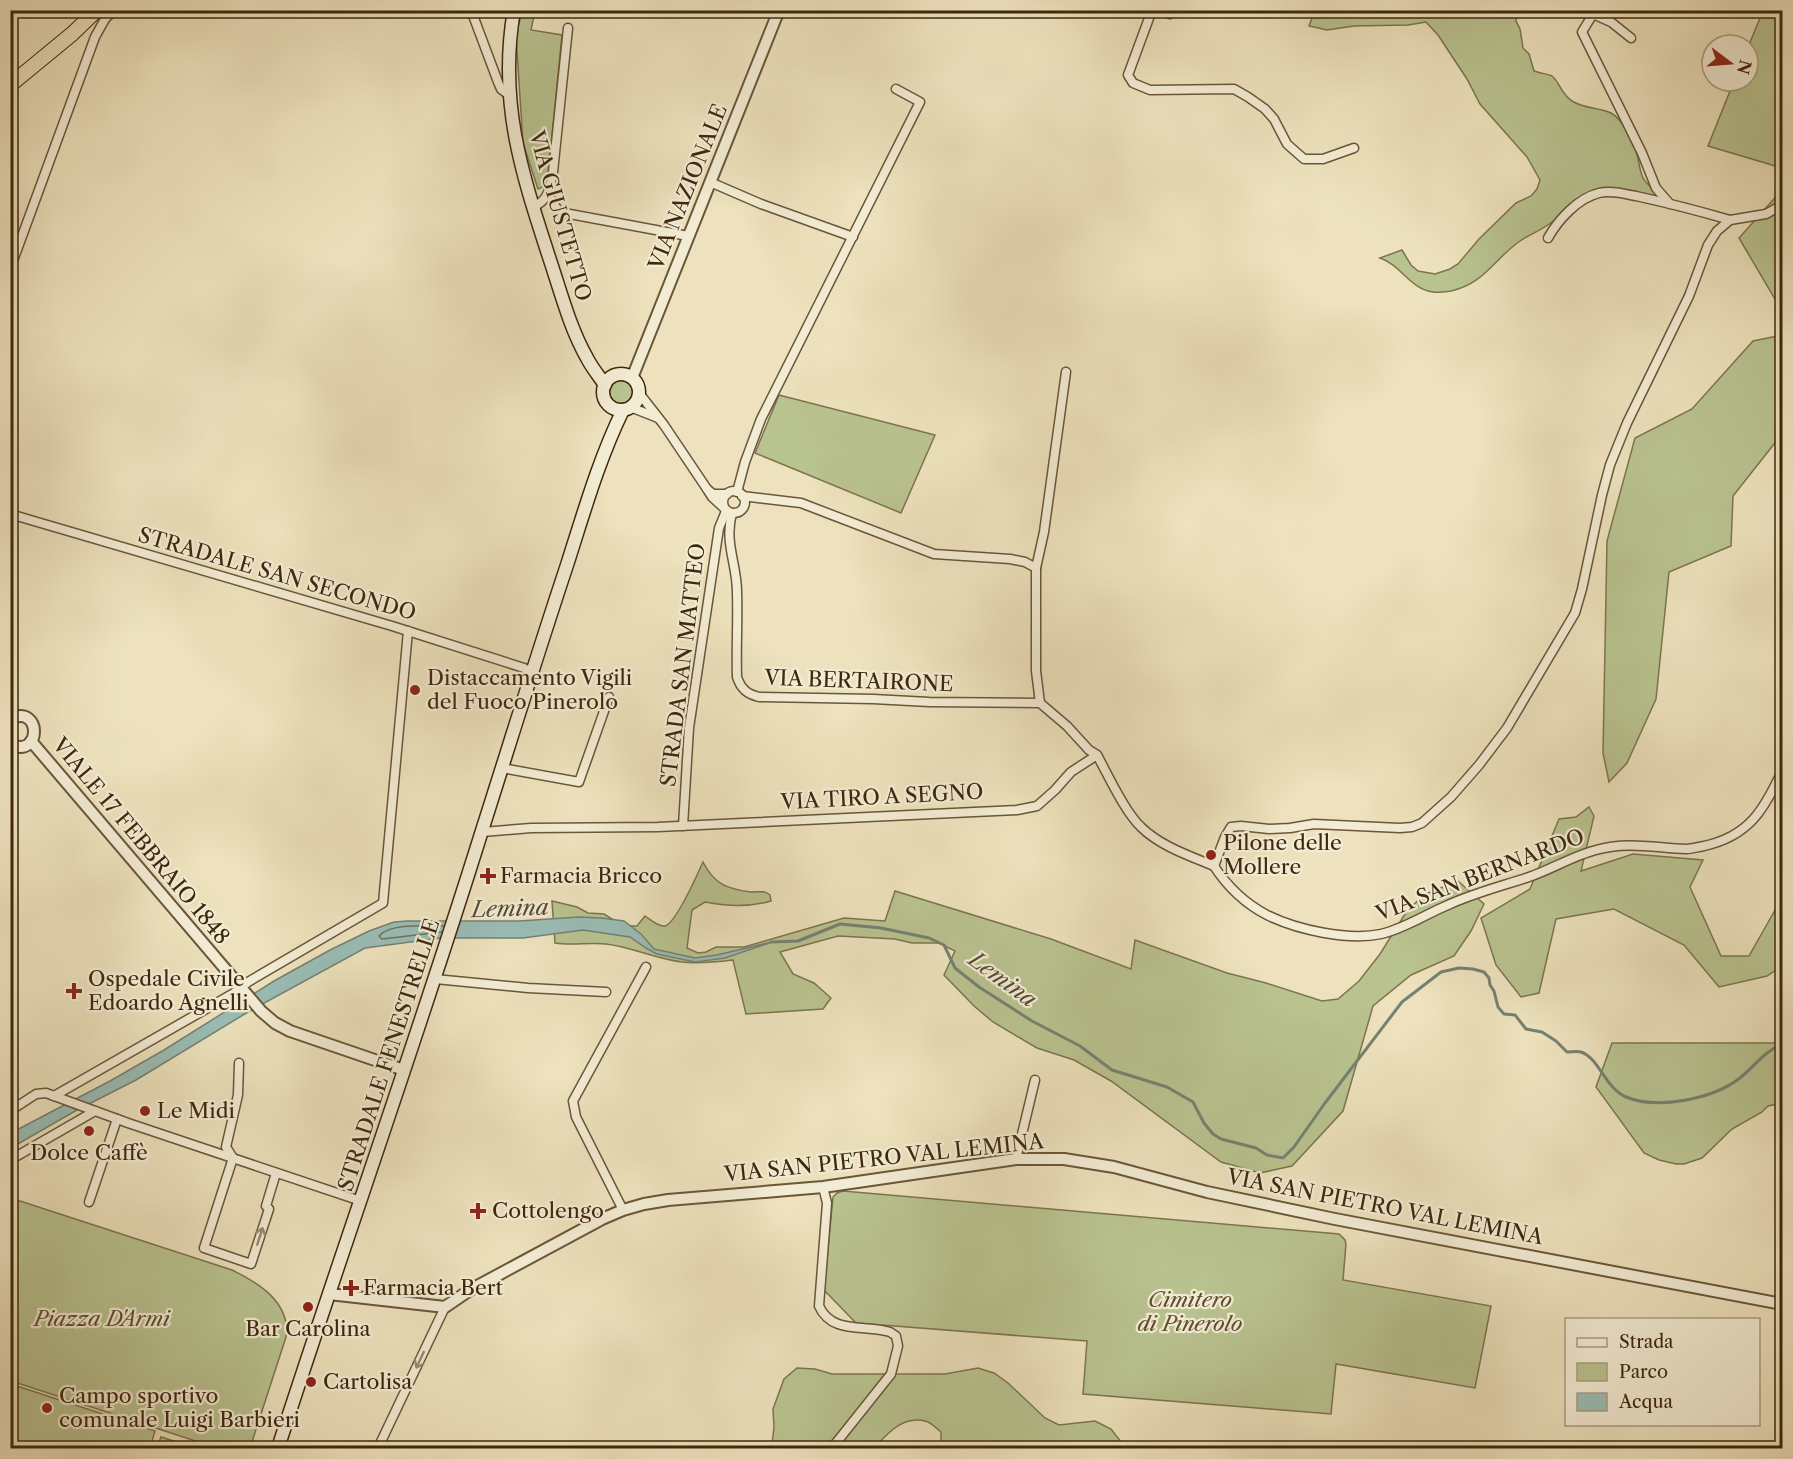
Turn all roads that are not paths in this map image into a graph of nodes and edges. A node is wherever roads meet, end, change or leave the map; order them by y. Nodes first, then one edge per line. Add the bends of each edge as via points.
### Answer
1 (84, 10) edge
2 (97, 10) edge
3 (114, 10) edge
4 (471, 10) edge
5 (514, 10) edge
6 (779, 10) edge
7 (1152, 10) edge
8 (1158, 10) edge
9 (1175, 10) edge
10 (568, 28) dead end
11 (1631, 38) dead end
12 (10, 74) edge
13 (10, 85) edge
14 (896, 88) dead end
15 (509, 94) junction
16 (1354, 148) dead end
17 (710, 182) junction
18 (548, 194) junction
19 (1670, 204) junction
20 (1782, 205) edge
21 (533, 207) junction
22 (1731, 220) junction
23 (688, 236) junction
24 (853, 237) junction
25 (1548, 238) dead end
26 (10, 269) edge
27 (1066, 372) dead end
28 (632, 378) junction
29 (609, 381) junction
30 (639, 393) junction
31 (609, 405) junction
32 (627, 408) junction
33 (659, 418) junction
34 (611, 434) junction
35 (707, 489) junction
36 (727, 494) junction
37 (740, 494) junction
38 (727, 510) junction
39 (10, 514) edge
40 (1036, 568) junction
41 (408, 631) junction
42 (532, 672) junction
43 (609, 697) dead end
44 (1040, 703) junction
45 (11, 718) edge
46 (31, 741) junction
47 (10, 744) edge
48 (1097, 755) junction
49 (502, 768) junction
50 (1782, 771) edge
51 (683, 826) junction
52 (482, 832) junction
53 (1214, 866) junction
54 (646, 967) dead end
55 (435, 979) junction
56 (242, 991) junction
57 (606, 992) dead end
58 (239, 1064) dead end
59 (404, 1070) junction
60 (1035, 1080) dead end
61 (54, 1096) junction
62 (10, 1111) edge
63 (95, 1111) junction
64 (117, 1119) junction
65 (233, 1158) junction
66 (1016, 1159) junction
67 (10, 1160) edge
68 (276, 1173) junction
69 (823, 1187) junction
70 (361, 1201) junction
71 (90, 1202) dead end
72 (623, 1210) junction
73 (329, 1294) junction
74 (1782, 1304) edge
75 (445, 1307) junction
76 (279, 1449) edge
77 (378, 1449) edge
78 (832, 1449) edge

1 - 12 highway
2 - 13 highway
3 - 26 street via 95,37
4 - 15 street via 501,89
5 - 15 main road, VIA GIUSTETTO via 509,37
6 - 17 street, VIA NAZIONALE
7 - 16 street via 1128,75 1133,83 1150,90 1234,89 1265,109 1287,144 1304,159 1323,159
8 - 9 street via 1170,14
10 - 18 street
11 - 19 street via 1593,14 1582,32 1656,188
14 - 24 street via 921,102
15 - 21 main road, VIA GIUSTETTO via 521,168
17 - 23 street, VIA NAZIONALE
17 - 24 street
18 - 21 street
18 - 23 street via 559,212
19 - 22 street
19 - 25 street via 1599,193 1563,216
20 - 22 street via 1766,214
21 - 29 main road, VIA GIUSTETTO via 573,328 587,358
22 - 53 street via 1708,245 1689,296 1614,454 1575,613 1507,728 1479,765 1422,824 1400,828 1314,824 1269,829 1231,827
23 - 28 street, VIA NAZIONALE
24 - 37 street via 761,419 745,462
27 - 40 street
28 - 29 main road via 624,374
28 - 30 main road
29 - 31 main road via 604,395
30 - 32 main road
30 - 33 street
31 - 32 main road via 618,410
31 - 34 main road
32 - 33 street
32 - 34 main road
33 - 35 street
34 - 42 main road
35 - 36 street via 714,494
35 - 38 street
36 - 37 street
36 - 38 street via 723,500
37 - 38 street via 744,507 738,513
37 - 40 street via 801,502 934,554 1010,559
38 - 44 street, VIA BERTAIRONE via 737,590 736,677 746,692 759,698
38 - 51 street, STRADA SAN MATTEO via 719,528 689,728
39 - 41 street, STRADALE SAN SECONDO
40 - 44 street via 1036,671
41 - 42 street, STRADALE SAN SECONDO
41 - 56 street via 383,903
42 - 49 main road, STRADALE FENESTRELLE
43 - 49 street via 579,782
44 - 48 street
45 - 46 street, VIALE 17 FEBBRAIO 1848 via 30,719 35,728
46 - 47 street, VIALE 17 FEBBRAIO 1848 via 18,747
46 - 56 street, VIALE 17 FEBBRAIO 1848
48 - 51 street, VIA TIRO A SEGNO via 1071,772 1037,806 1017,810
48 - 53 street via 1140,826 1160,841
49 - 52 main road, STRADALE FENESTRELLE
50 - 53 street, VIA SAN BERNARDO via 1763,809 1731,838 1689,849 1645,845 1597,849 1469,896 1383,934 1332,935 1267,915 1233,890
51 - 52 street, VIA TIRO A SEGNO
52 - 55 main road, STRADALE FENESTRELLE
54 - 72 street via 573,1101 576,1117
55 - 57 street
55 - 59 main road, STRADALE FENESTRELLE
56 - 59 street, VIALE 17 FEBBRAIO 1848 via 275,1023 290,1031
56 - 61 street
58 - 65 street via 238,1095 226,1147
59 - 70 main road, STRADALE FENESTRELLE
60 - 66 street
61 - 62 street via 36,1094
61 - 63 street
63 - 64 street
63 - 67 street
64 - 65 street
64 - 71 street
65 - 68 street
65 -> 68 street via 204,1248 251,1264
66 - 69 street, VIA SAN PIETRO VAL LEMINA
66 - 74 street, VIA SAN PIETRO VAL LEMINA via 1064,1159 1114,1167 1277,1207
68 - 70 street
69 - 72 street, VIA SAN PIETRO VAL LEMINA via 668,1200
69 - 78 street via 826,1203 819,1306 822,1313 843,1327 890,1332 896,1336 898,1346 891,1374
70 - 73 main road, STRADALE FENESTRELLE
72 - 75 street, VIA SAN PIETRO VAL LEMINA via 528,1258
73 - 75 street
73 - 76 main road, STRADALE FENESTRELLE
75 -> 77 street

